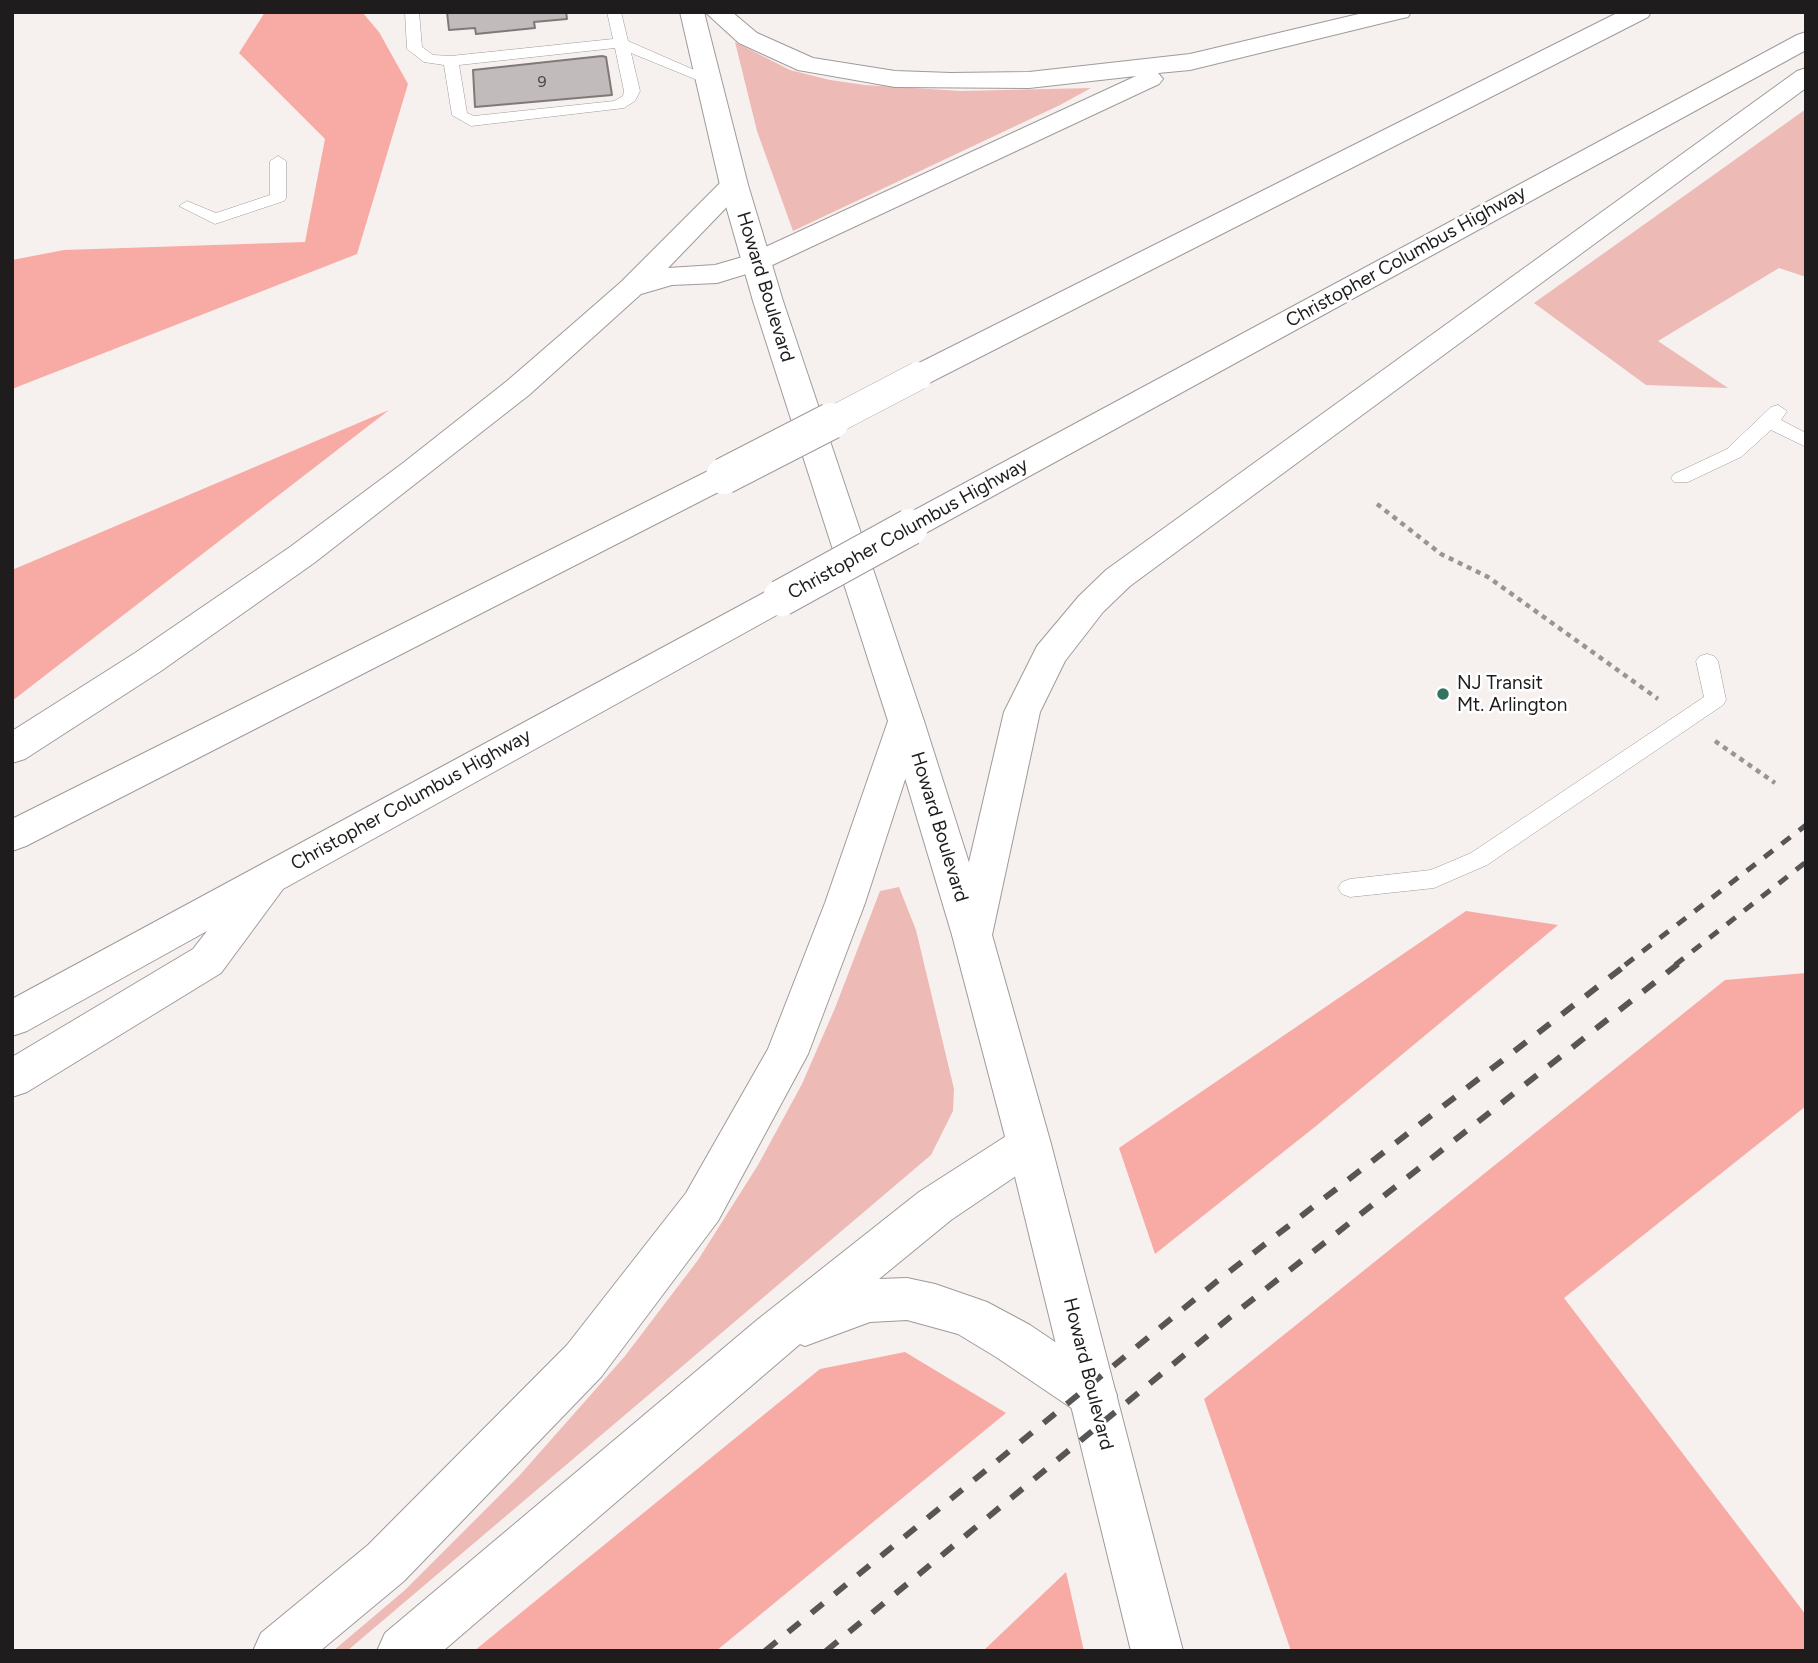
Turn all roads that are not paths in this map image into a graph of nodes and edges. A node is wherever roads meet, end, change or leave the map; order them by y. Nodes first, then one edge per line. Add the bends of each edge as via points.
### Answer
1 (412, 12) edge
2 (614, 12) edge
3 (692, 12) edge
4 (717, 12) edge
5 (1399, 12) edge
6 (1639, 12) edge
7 (1806, 40) edge
8 (620, 43) junction
9 (451, 61) junction
10 (1190, 62) junction
11 (1806, 76) edge
12 (707, 79) junction
13 (278, 161) dead end
14 (734, 185) junction
15 (187, 205) dead end
16 (756, 262) junction
17 (631, 288) junction
18 (1774, 416) joint
19 (1806, 441) edge
20 (1681, 478) dead end
21 (1707, 661) dead end
22 (906, 721) junction
23 (12, 749) edge
24 (12, 836) edge
25 (273, 876) junction
26 (1350, 888) dead end
27 (972, 935) junction
28 (12, 1019) edge
29 (12, 1079) edge
30 (1029, 1144) junction
31 (774, 1336) junction
32 (1093, 1395) junction
33 (279, 1651) edge
34 (403, 1651) edge
35 (1157, 1651) edge

1 - 9 lane via 418,53
2 - 8 lane
3 - 12 main road, Howard Boulevard
4 - 10 main road via 748,38 795,60 895,79 1029,80
5 - 10 main road
6 - 24 main road, bridge
7 - 25 main road, Christopher Columbus Highway, bridge
8 - 9 lane
8 - 9 lane via 632,90 626,102 479,121 460,115
8 - 12 lane
10 - 16 main road
11 - 27 main road via 1129,570 1091,604 1049,655 1022,712
12 - 14 main road, Howard Boulevard
13 - 15 lane via 278,198 215,219
14 - 16 main road, Howard Boulevard
14 - 17 main road
16 - 17 main road via 718,274 682,274
16 - 22 main road, Howard Boulevard
17 - 23 main road via 518,388 302,555
18 - 19 lane
18 - 20 lane via 1734,453
21 - 26 lane via 1715,701 1479,859 1434,879
22 - 27 main road, Howard Boulevard
22 - 33 main road via 788,1054 702,1207 584,1361 386,1563
25 - 28 main road, Christopher Columbus Highway
25 - 29 main road via 207,961
27 - 30 main road, Howard Boulevard
30 - 31 main road via 935,1206
30 - 32 main road, Howard Boulevard
31 - 32 main road via 870,1301 907,1299 971,1317
31 - 34 main road
32 - 35 main road, Howard Boulevard

